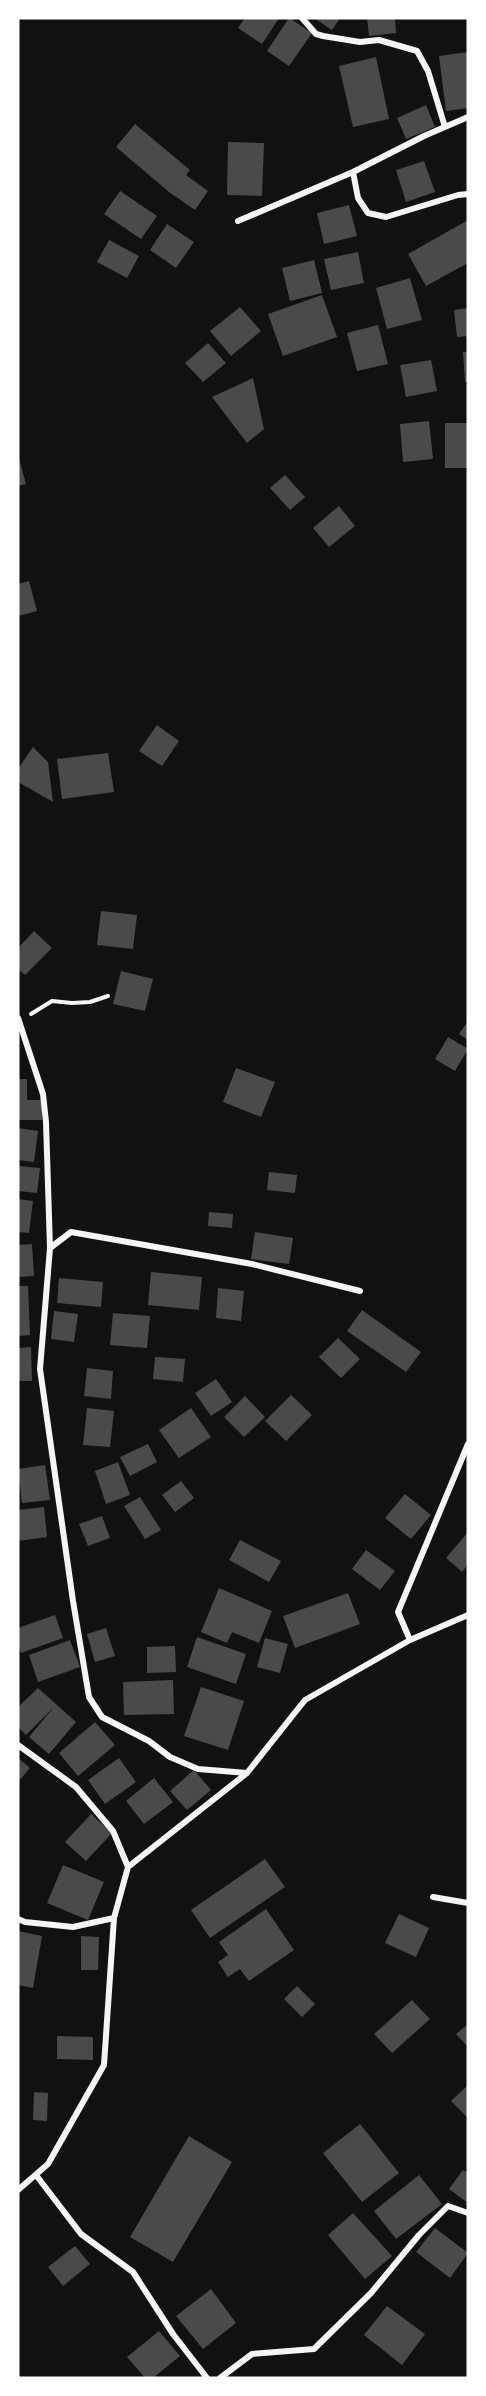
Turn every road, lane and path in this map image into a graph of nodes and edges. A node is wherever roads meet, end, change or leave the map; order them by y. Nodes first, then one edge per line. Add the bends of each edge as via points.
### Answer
1 (302, 18) edge
2 (468, 117) edge
3 (445, 127) junction
4 (354, 172) junction
5 (468, 194) edge
6 (238, 220) dead end
7 (108, 996) dead end
8 (19, 1019) edge
9 (50, 1248) junction
10 (360, 1291) dead end
11 (468, 1444) edge
12 (468, 1615) edge
13 (410, 1640) junction
14 (18, 1744) edge
15 (247, 1773) junction
16 (128, 1867) junction
17 (433, 1897) dead end
18 (468, 1903) edge
19 (114, 1918) junction
20 (18, 1919) edge
21 (36, 2175) junction
22 (18, 2190) edge
23 (468, 2213) edge
24 (207, 2378) edge
25 (220, 2378) edge

1 - 3 street via 316,34 360,42 379,40 417,51 428,71
2 - 3 street
3 - 4 street
4 - 5 street via 358,198 368,213 386,217
4 - 6 street
7 - 8 path via 90,1002 52,1001
8 - 9 street via 43,1094
9 - 10 street via 71,1232 252,1264
9 - 15 street via 40,1369 89,1697 102,1717 149,1741 170,1757 198,1769
11 - 13 street via 398,1612
12 - 13 street
13 - 15 street via 305,1700
14 - 16 street via 76,1787 113,1831
15 - 16 street
16 - 19 street
17 - 18 street
19 - 20 street via 73,1927
19 - 21 street via 104,2065 48,2164
21 - 22 street
21 - 24 street via 81,2234 133,2272
23 - 25 street via 448,2206 371,2293 314,2349 252,2354

